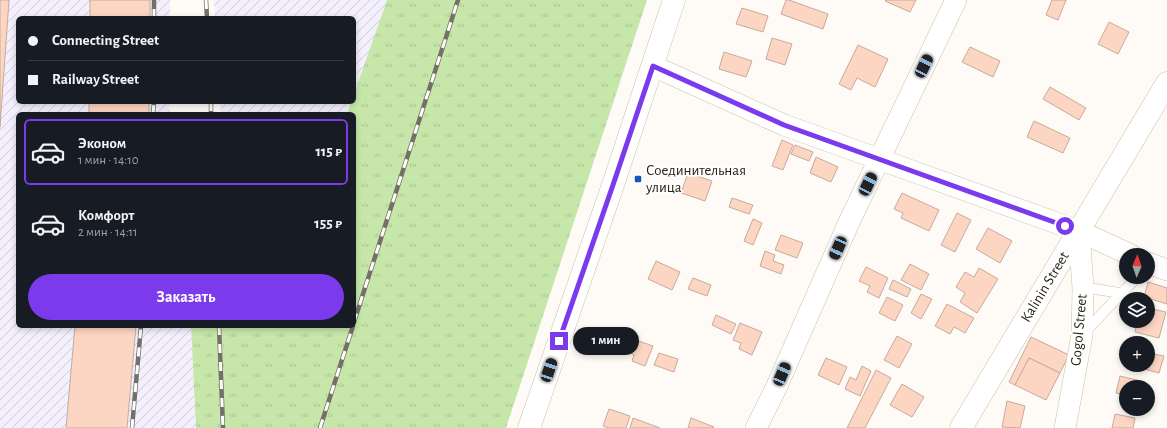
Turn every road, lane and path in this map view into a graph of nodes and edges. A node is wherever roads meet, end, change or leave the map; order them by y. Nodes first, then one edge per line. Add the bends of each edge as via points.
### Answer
1 (674, 0) edge
2 (956, 0) edge
3 (653, 66) junction
4 (1167, 83) edge
5 (880, 160) junction
6 (1079, 231) junction
7 (1119, 249) edge
8 (1155, 265) edge
9 (1167, 270) edge
10 (1130, 284) edge
11 (1083, 288) junction
12 (1123, 292) edge
13 (1119, 293) edge
14 (1119, 296) edge
15 (1082, 335) junction
16 (529, 428) edge
17 (756, 428) edge
18 (960, 428) edge
19 (1065, 428) edge

1 - 3 street
2 - 5 street
3 - 5 street via 784,125
3 - 16 street
4 - 6 street, Kalinin Street
5 - 6 street
5 - 17 street via 850,220
6 - 7 street
6 - 11 street, Gogol Street
6 - 18 street, Kalinin Street
8 - 9 street
10 - 12 lane
11 - 13 lane
11 - 15 street, Gogol Street
14 - 15 lane
15 - 19 street, Gogol Street

